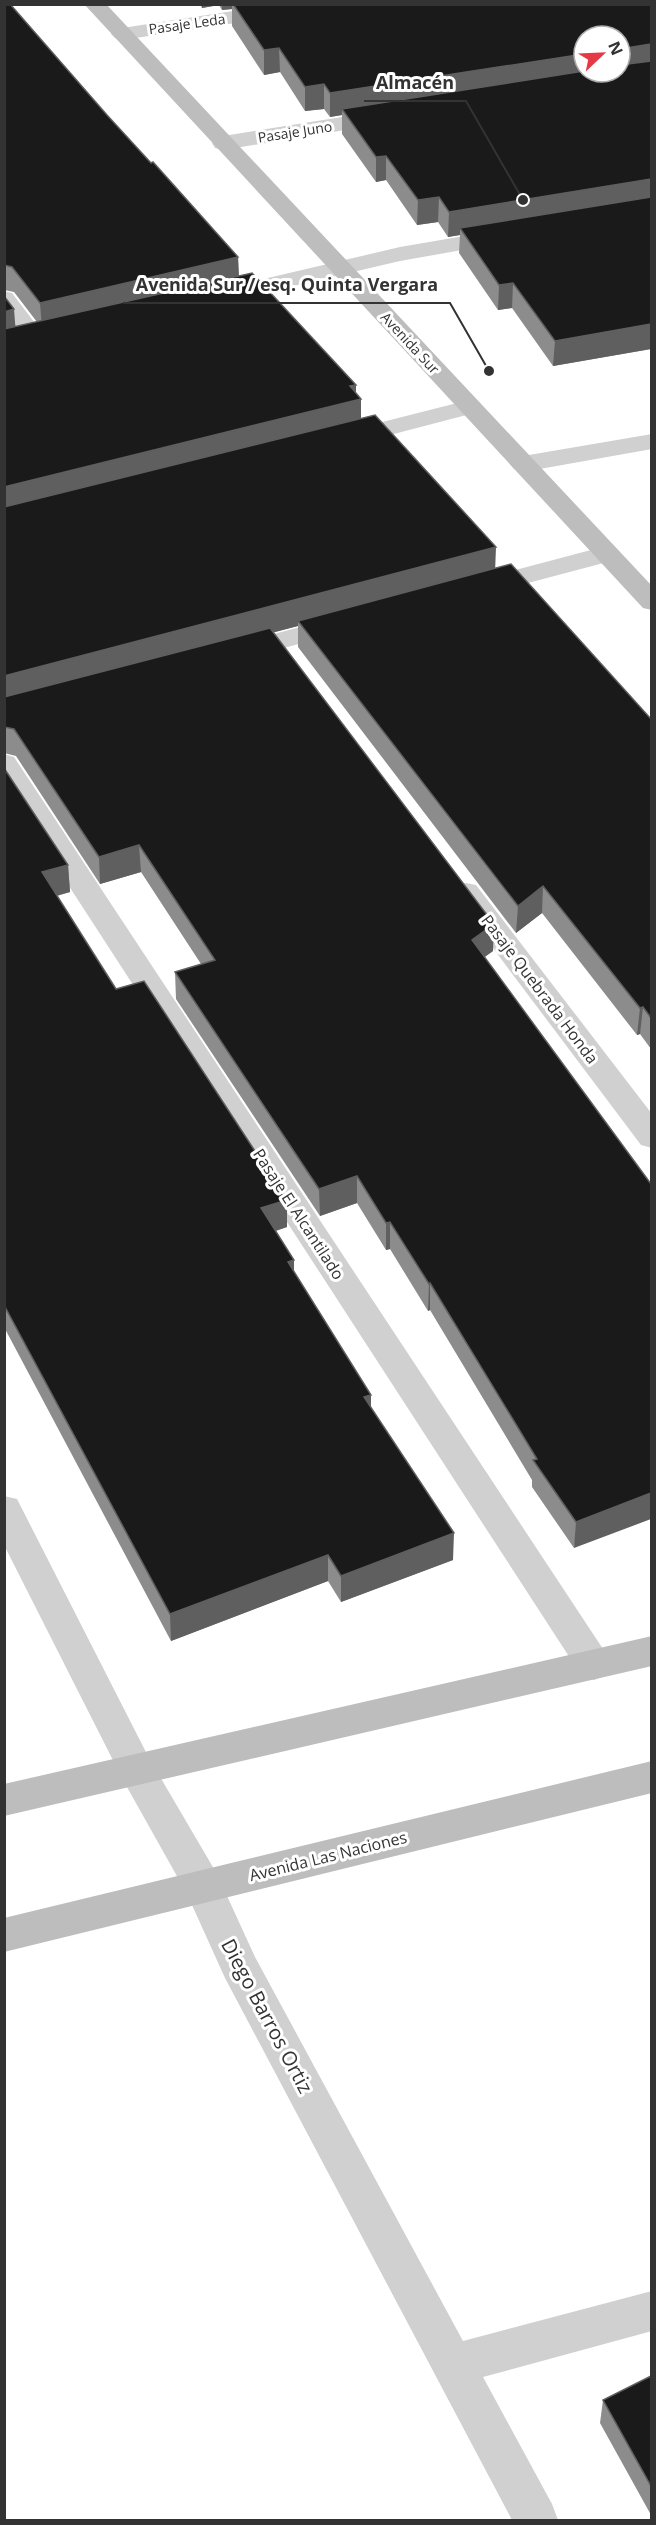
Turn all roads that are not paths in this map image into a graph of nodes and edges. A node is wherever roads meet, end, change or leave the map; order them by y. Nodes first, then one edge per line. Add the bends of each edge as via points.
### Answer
1 (94, 4) edge
2 (323, 4) edge
3 (122, 34) junction
4 (405, 114) edge
5 (223, 143) junction
6 (526, 233) edge
7 (339, 268) junction
8 (4, 298) edge
9 (196, 302) edge
10 (36, 339) edge
11 (469, 407) junction
12 (651, 441) edge
13 (316, 446) edge
14 (523, 464) junction
15 (606, 554) junction
16 (449, 596) edge
17 (651, 602) edge
18 (369, 617) edge
19 (209, 660) edge
20 (4, 763) edge
21 (450, 870) edge
22 (651, 1137) edge
23 (4, 1509) edge
24 (651, 1651) edge
25 (594, 1665) junction
26 (136, 1769) junction
27 (651, 1777) edge
28 (4, 1800) edge
29 (203, 1886) junction
30 (4, 1935) edge
31 (651, 2311) edge
32 (453, 2364) junction
33 (536, 2520) edge

1 - 3 street, Avenida Sur
2 - 3 street, Pasaje Leda
3 - 5 street, Avenida Sur
4 - 5 street, Pasaje Juno
5 - 7 street, Avenida Sur
6 - 7 street
7 - 9 street
7 - 11 street, Avenida Sur
8 - 10 street
11 - 13 street
11 - 14 street, Avenida Sur
12 - 14 street
14 - 15 street, Avenida Sur
15 - 16 street
15 - 17 street, Avenida Sur
18 - 19 street via 285,651
20 - 25 street, Pasaje El Alcantilado
21 - 22 street, Pasaje Quebrada Honda
23 - 26 street, Diego Barros Ortiz
24 - 25 street
25 - 26 street
26 - 28 street
26 - 29 street, Diego Barros Ortiz
27 - 29 street, Avenida Las Naciones
29 - 30 street, Avenida Las Naciones
29 - 32 street, Diego Barros Ortiz via 239,1966
31 - 32 street
32 - 33 street, Diego Barros Ortiz

